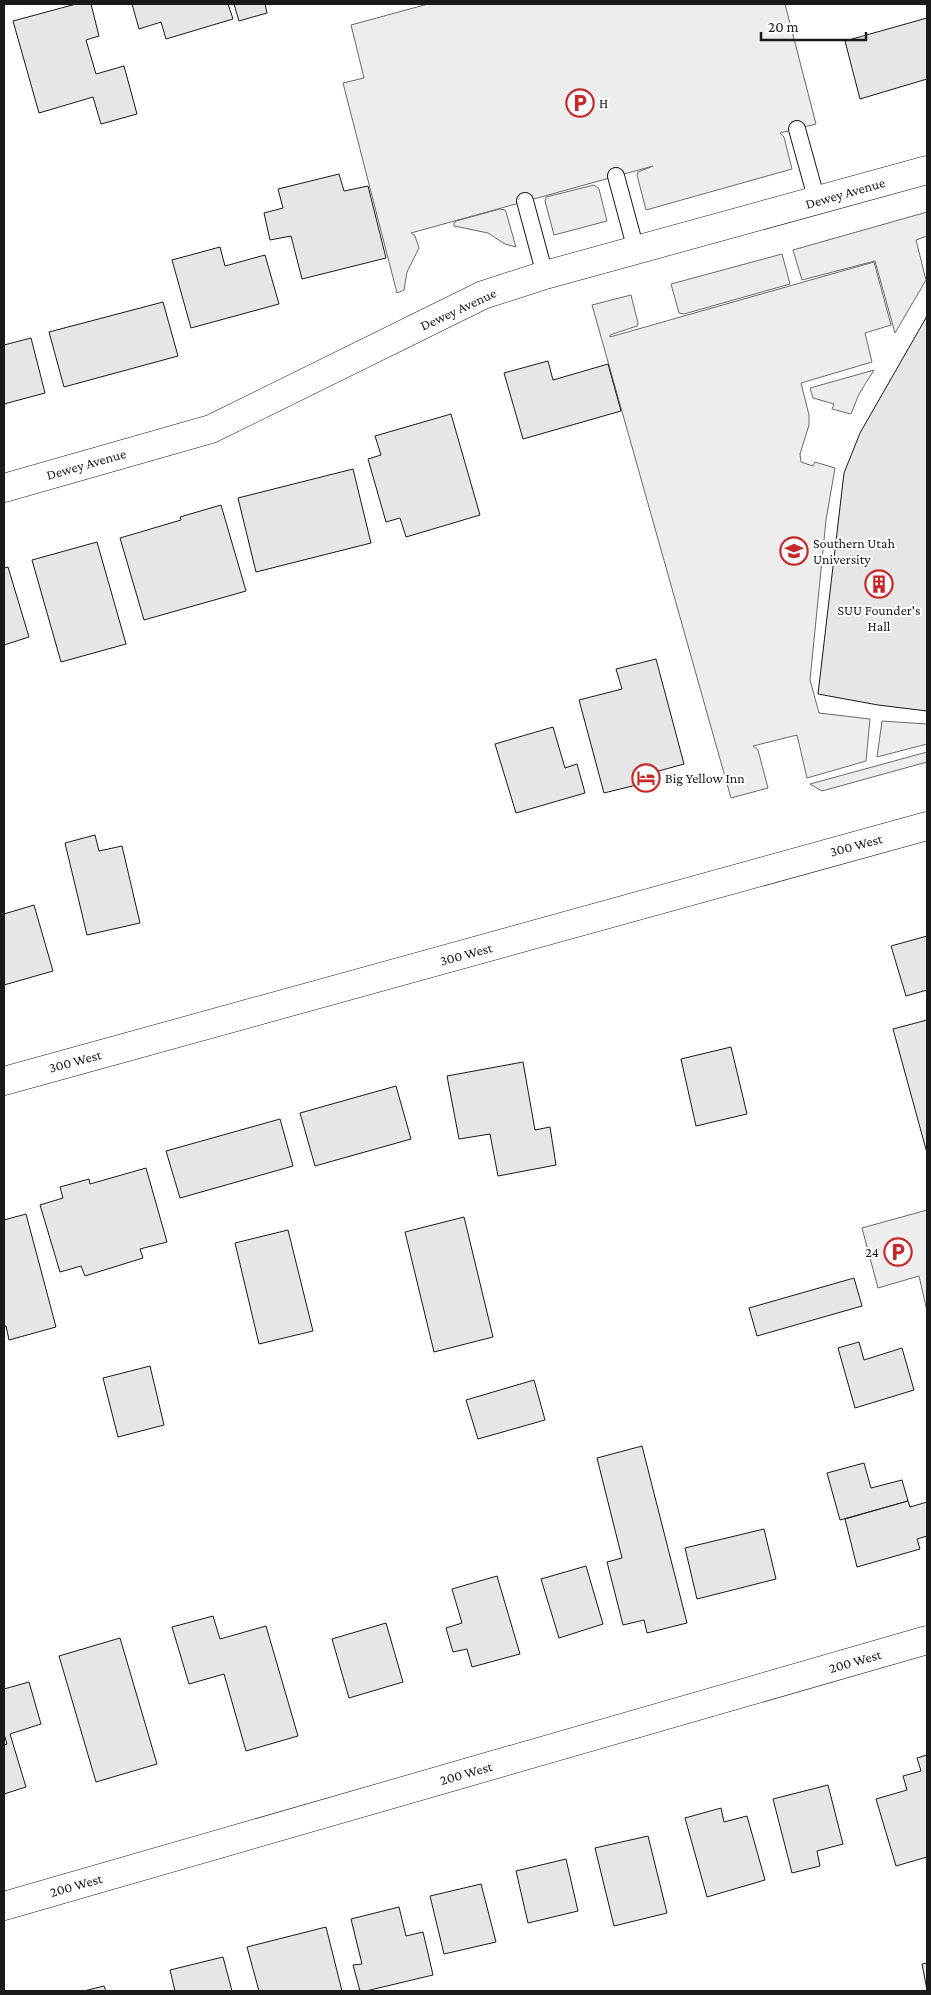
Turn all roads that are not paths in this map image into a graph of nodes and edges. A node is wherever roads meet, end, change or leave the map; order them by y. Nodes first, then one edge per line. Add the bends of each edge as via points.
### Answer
1 (797, 129) dead end
2 (927, 170) edge
3 (616, 176) dead end
4 (525, 201) dead end
5 (817, 201) junction
6 (636, 250) junction
7 (545, 275) junction
8 (4, 488) edge
9 (927, 826) edge
10 (4, 1081) edge
11 (927, 1640) edge
12 (4, 1906) edge

1 - 5 lane
2 - 5 street, Dewey Avenue
3 - 6 lane
4 - 7 lane
5 - 6 street, Dewey Avenue
6 - 7 street, Dewey Avenue
7 - 8 street, Dewey Avenue via 483,295 211,428
9 - 10 street, 300 West
11 - 12 street, 200 West

